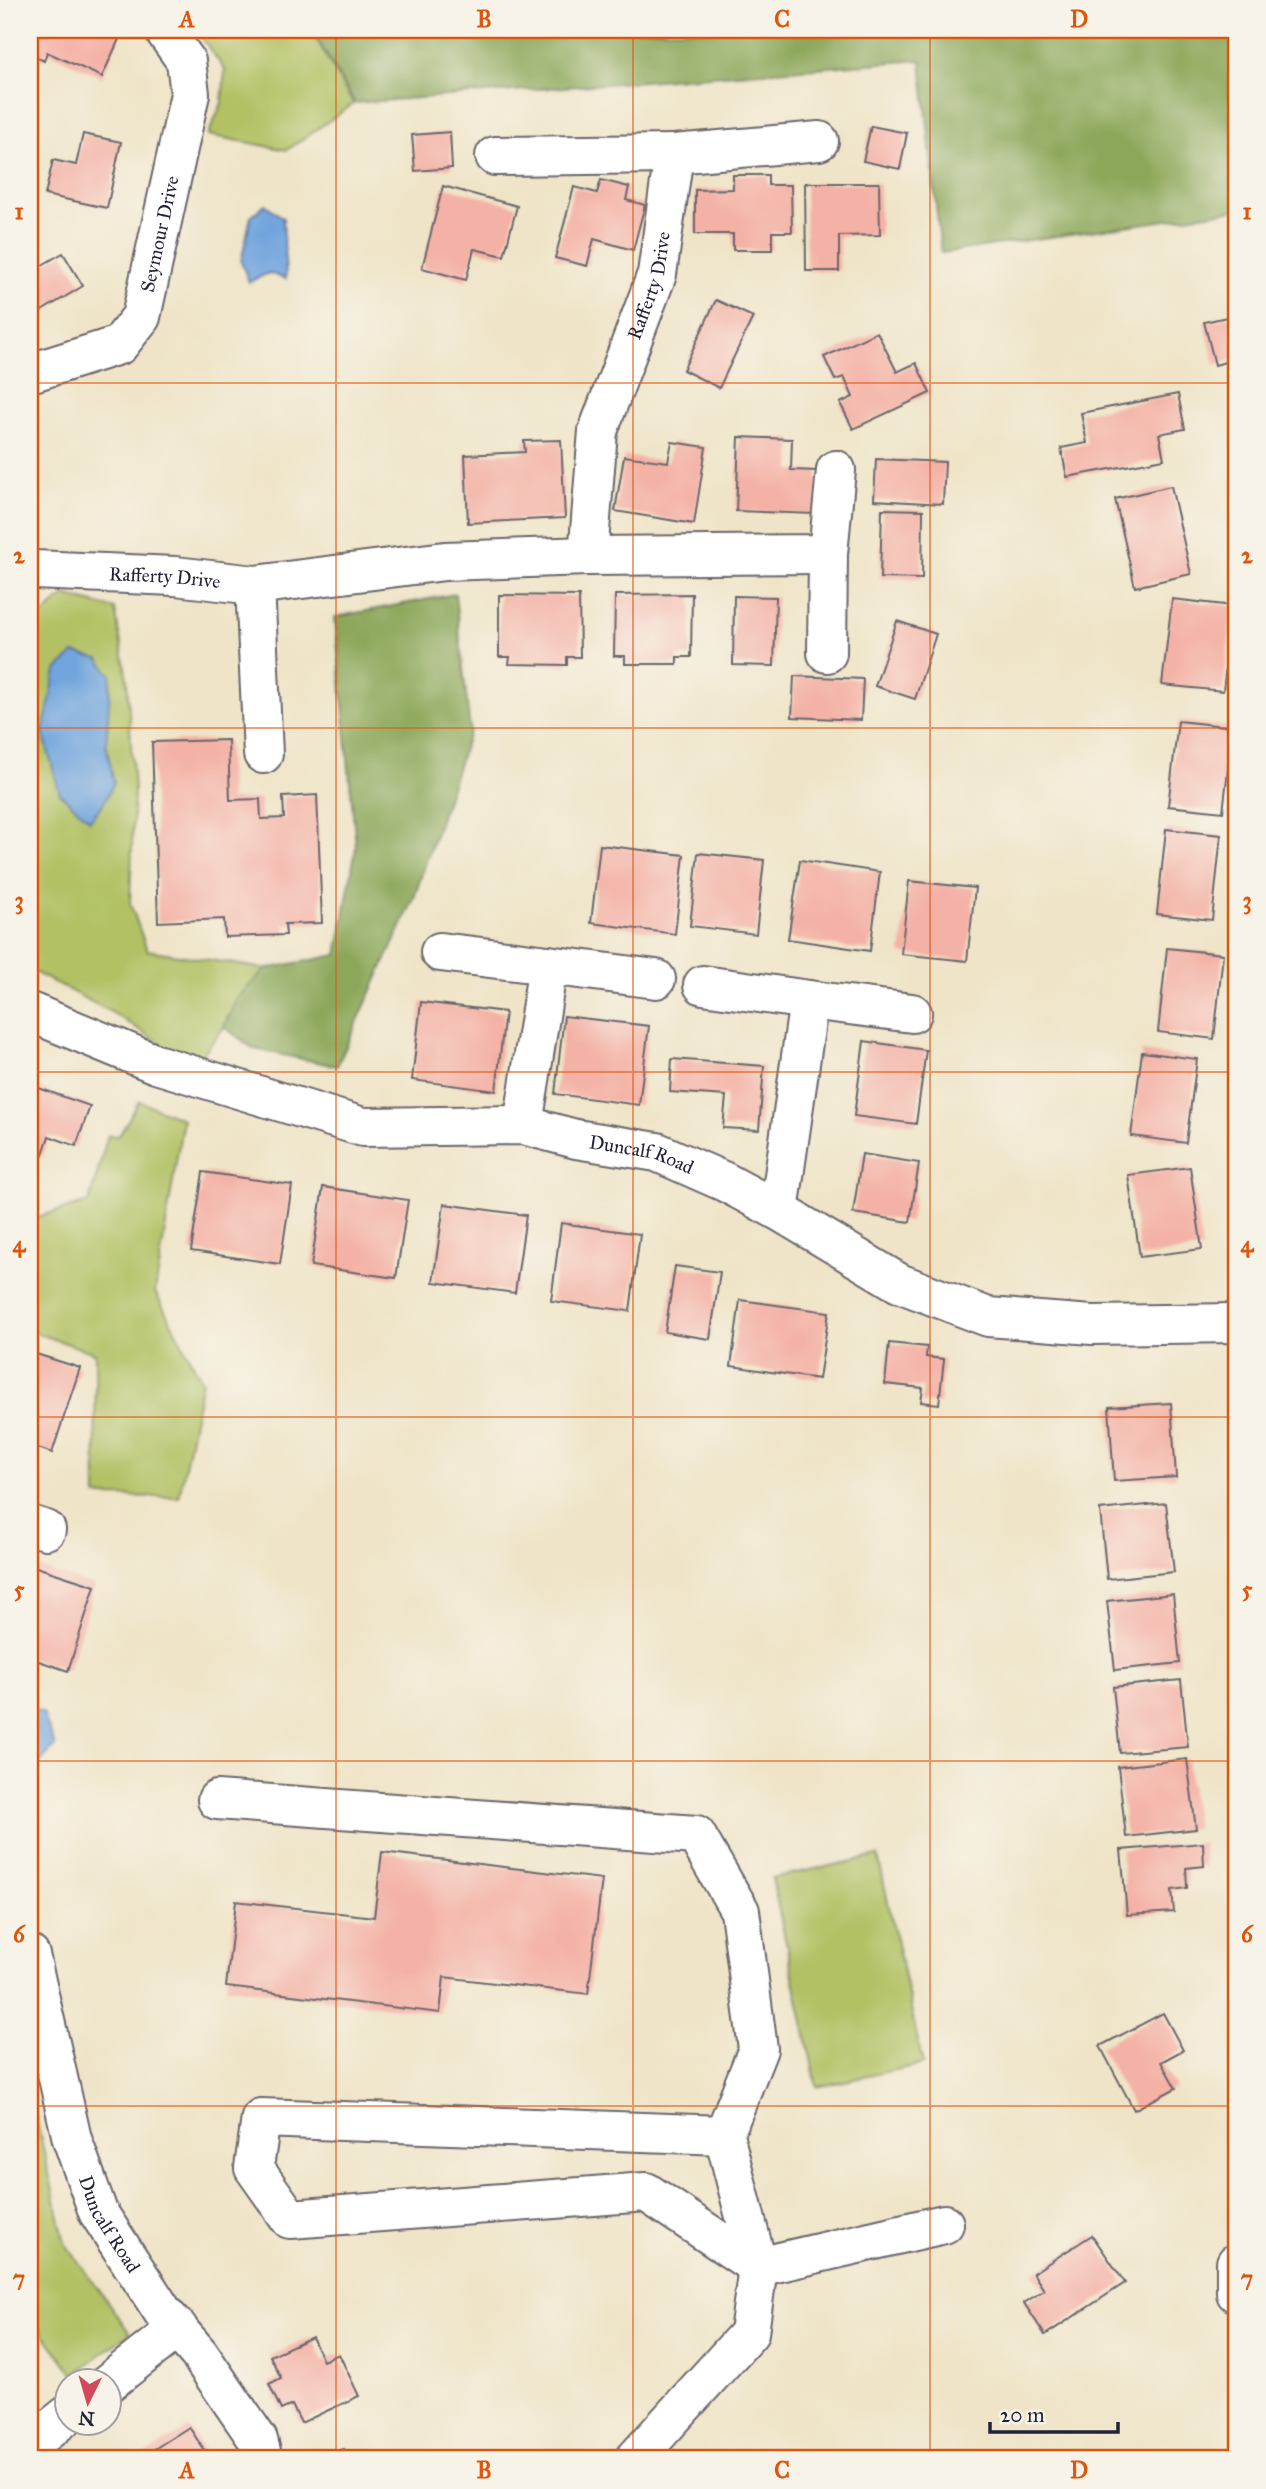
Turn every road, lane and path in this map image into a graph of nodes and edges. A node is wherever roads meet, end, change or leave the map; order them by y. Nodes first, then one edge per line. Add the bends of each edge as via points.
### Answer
1 (164, 30) edge
2 (819, 141) dead end
3 (674, 154) junction
4 (495, 156) dead end
5 (30, 373) edge
6 (836, 470) dead end
7 (828, 554) junction
8 (588, 556) junction
9 (31, 569) edge
10 (255, 585) junction
11 (827, 653) dead end
12 (263, 754) dead end
13 (440, 952) dead end
14 (548, 965) junction
15 (656, 979) dead end
16 (703, 985) dead end
17 (809, 1000) junction
18 (30, 1012) edge
19 (912, 1013) dead end
20 (523, 1125) junction
21 (779, 1211) junction
22 (1236, 1322) edge
23 (218, 1800) dead end
24 (30, 1955) edge
25 (40, 2039) edge
26 (724, 2135) junction
27 (944, 2224) dead end
28 (1236, 2263) edge
29 (758, 2267) junction
30 (1236, 2293) edge
31 (177, 2329) junction
32 (122, 2372) edge
33 (52, 2427) edge
34 (30, 2445) edge
35 (263, 2459) edge
36 (635, 2459) edge

1 - 5 street, Seymour Drive via 186,61 190,94 141,317 120,345
2 - 3 street
3 - 4 street
3 - 8 street, Rafferty Drive via 657,274 598,431
6 - 7 street
7 - 8 street, Rafferty Drive
7 - 11 street
8 - 10 street, Rafferty Drive via 445,561
9 - 10 street, Rafferty Drive
10 - 12 street
13 - 14 street
14 - 15 street
14 - 20 street
16 - 17 street
17 - 19 street
17 - 21 street
18 - 20 street, Duncalf Road via 156,1064 363,1127
20 - 21 street, Duncalf Road via 657,1153
21 - 22 street, Duncalf Road via 899,1283 988,1317 1093,1325
23 - 26 street via 695,1835 740,1911 758,2049
24 - 25 street, Duncalf Road
25 - 31 street, Duncalf Road via 98,2212
26 - 29 street
26 - 29 street via 261,2118 254,2168 290,2219 646,2192
27 - 29 street
28 - 30 street
29 - 36 street via 749,2333
31 - 32 street
31 - 35 street, Duncalf Road via 258,2440
33 - 34 street

